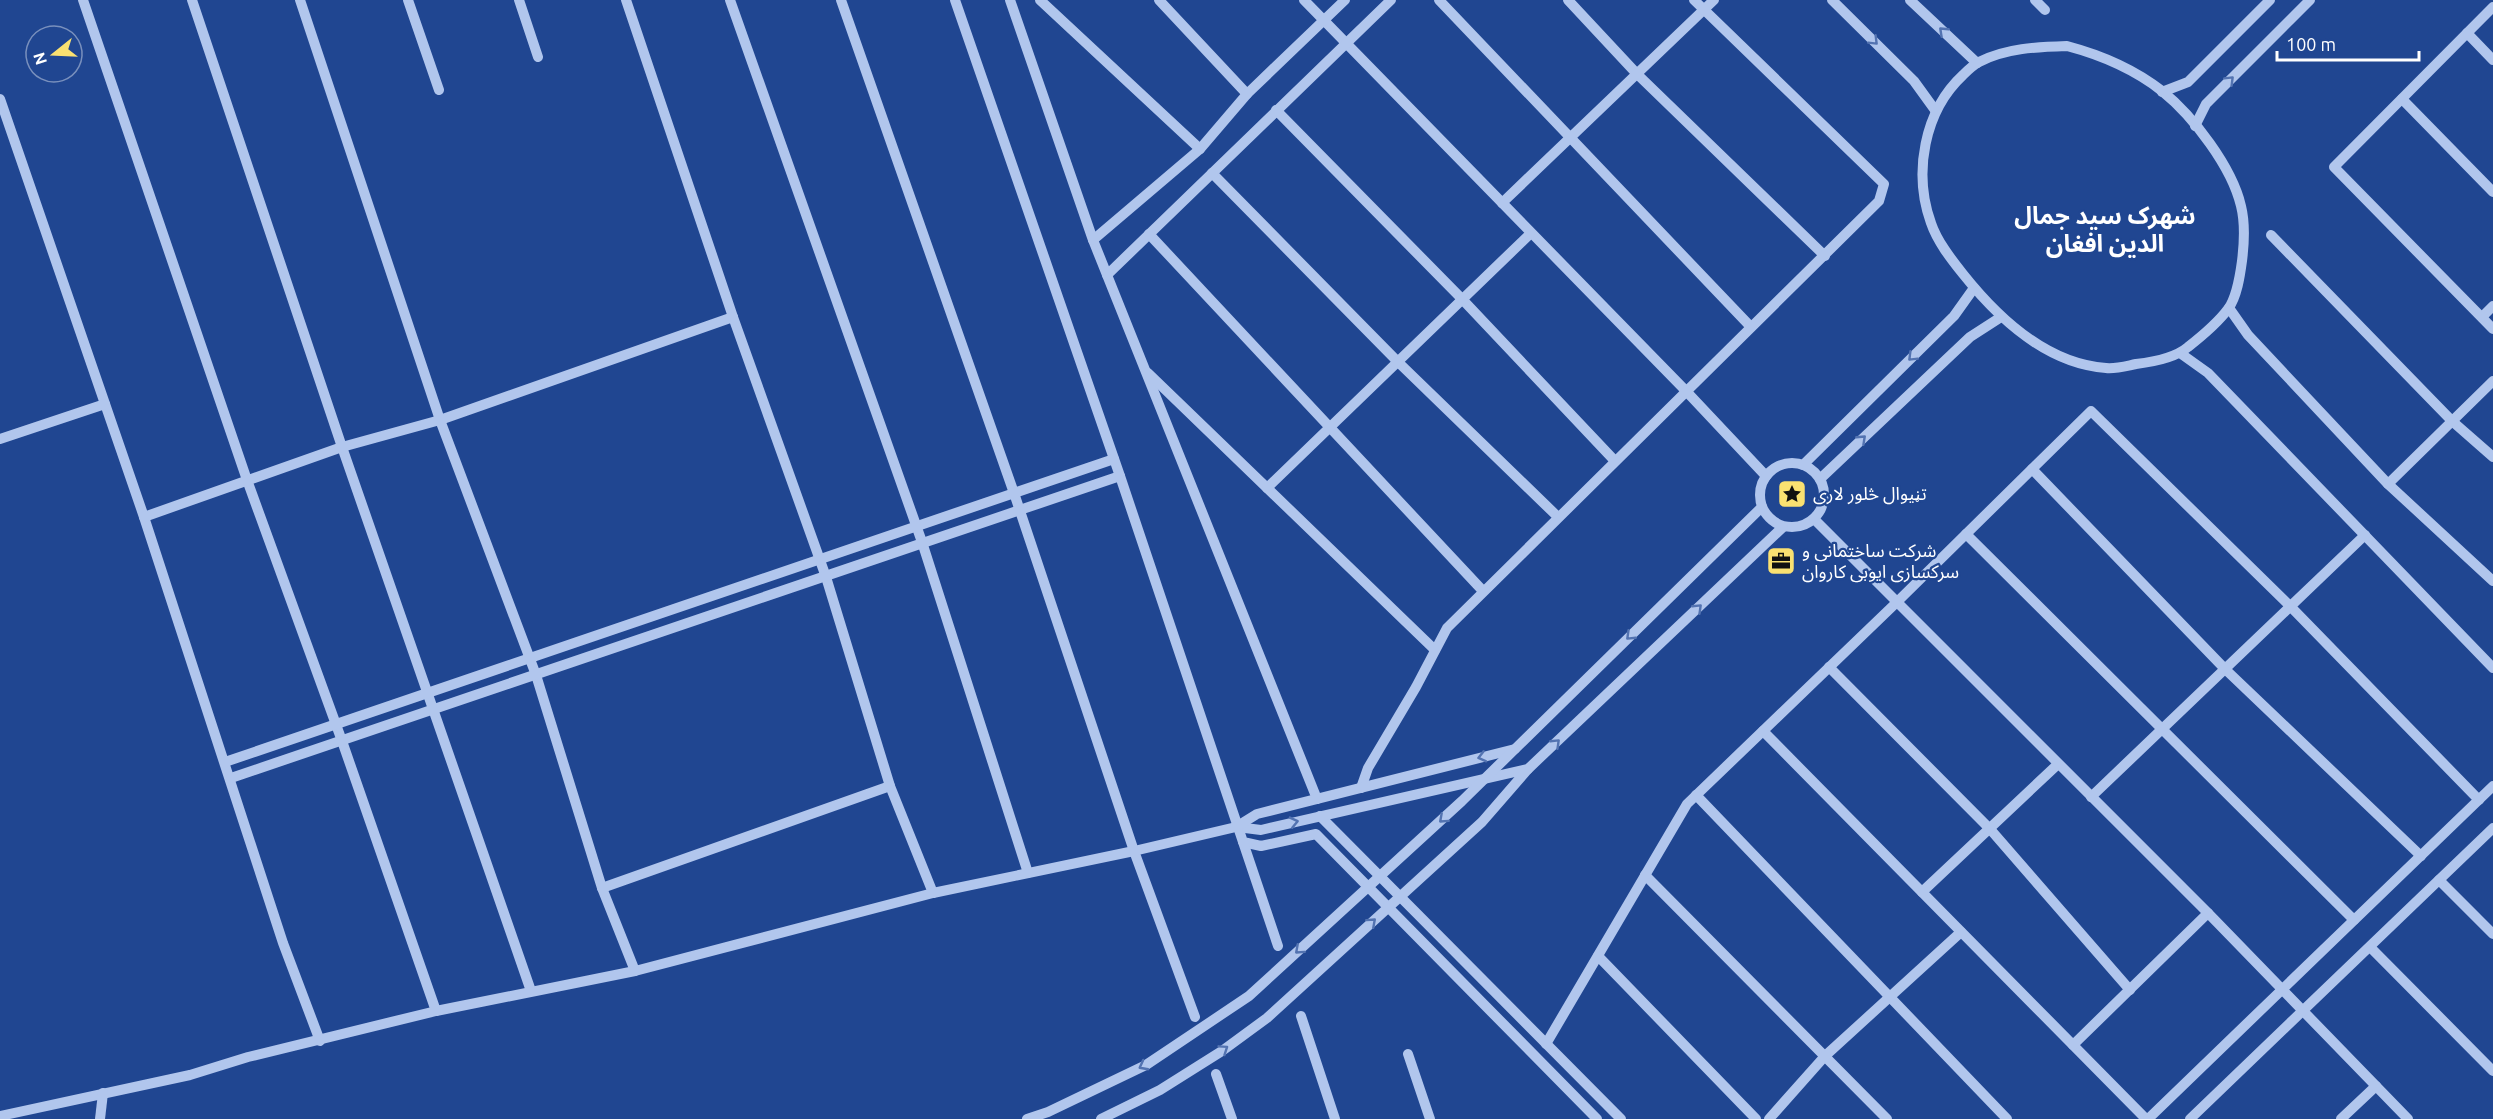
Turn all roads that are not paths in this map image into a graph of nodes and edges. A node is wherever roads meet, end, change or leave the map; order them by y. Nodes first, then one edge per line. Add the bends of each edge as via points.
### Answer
1 (83, 0) edge
2 (192, 0) edge
3 (300, 0) edge
4 (408, 0) edge
5 (519, 0) edge
6 (626, 0) edge
7 (730, 0) edge
8 (841, 0) edge
9 (955, 0) edge
10 (1010, 0) edge
11 (1040, 0) edge
12 (1159, 0) edge
13 (1304, 0) edge
14 (1345, 0) edge
15 (1391, 0) edge
16 (1439, 0) edge
17 (1568, 0) edge
18 (1694, 0) edge
19 (1714, 0) edge
20 (1832, 0) edge
21 (1910, 0) edge
22 (2035, 0) edge
23 (2270, 0) edge
24 (2310, 0) edge
25 (2493, 7) edge
26 (1703, 10) junction
27 (2045, 10) dead end
28 (1324, 21) junction
29 (2467, 33) junction
30 (1347, 44) junction
31 (538, 57) dead end
32 (2493, 60) edge
33 (1977, 63) junction
34 (1637, 74) junction
35 (439, 90) dead end
36 (2162, 92) junction
37 (1247, 94) junction
38 (0, 99) edge
39 (2402, 99) junction
40 (1276, 110) junction
41 (1935, 110) junction
42 (2195, 126) junction
43 (1572, 138) junction
44 (1200, 149) junction
45 (1212, 173) junction
46 (2493, 192) edge
47 (1502, 203) junction
48 (1149, 234) junction
49 (1530, 234) junction
50 (2271, 235) dead end
51 (1093, 240) junction
52 (1825, 256) junction
53 (1107, 275) junction
54 (1974, 288) junction
55 (1462, 299) junction
56 (2493, 306) edge
57 (2229, 308) junction
58 (733, 317) junction
59 (2001, 317) junction
60 (2482, 317) junction
61 (1750, 326) junction
62 (2493, 329) edge
63 (2180, 353) junction
64 (1398, 362) junction
65 (1144, 369) junction
66 (2493, 381) edge
67 (1686, 391) junction
68 (105, 404) junction
69 (440, 420) junction
70 (2452, 421) junction
71 (1330, 427) junction
72 (0, 439) edge
73 (342, 447) junction
74 (2493, 457) edge
75 (1114, 459) junction
76 (1614, 460) junction
77 (1803, 465) junction
78 (2032, 469) junction
79 (1120, 476) junction
80 (1766, 476) junction
81 (1820, 479) junction
82 (247, 480) junction
83 (2388, 484) junction
84 (1267, 488) junction
85 (1014, 493) junction
86 (1762, 507) junction
87 (1021, 511) junction
88 (144, 517) junction
89 (1558, 517) junction
90 (1814, 519) junction
91 (916, 526) junction
92 (1783, 526) junction
93 (1966, 534) junction
94 (2365, 535) junction
95 (922, 542) junction
96 (820, 560) junction
97 (826, 577) junction
98 (2493, 581) edge
99 (1483, 591) junction
100 (1897, 602) junction
101 (2290, 606) junction
102 (1434, 650) junction
103 (530, 658) junction
104 (1829, 667) junction
105 (2493, 668) edge
106 (2225, 669) junction
107 (536, 675) junction
108 (428, 693) junction
109 (434, 710) junction
110 (336, 724) junction
111 (2161, 730) junction
112 (1763, 731) junction
113 (342, 741) junction
114 (1515, 749) junction
115 (225, 762) junction
116 (2058, 764) junction
117 (1528, 769) junction
118 (231, 778) junction
119 (1484, 779) junction
120 (890, 786) junction
121 (2493, 786) edge
122 (1361, 788) junction
123 (1696, 795) junction
124 (2091, 797) junction
125 (1317, 799) junction
126 (2479, 800) junction
127 (1320, 816) junction
128 (1236, 827) junction
129 (2493, 828) edge
130 (1990, 829) junction
131 (1243, 842) junction
132 (1134, 851) junction
133 (2421, 856) junction
134 (1029, 873) junction
135 (1645, 875) junction
136 (1380, 877) junction
137 (2439, 880) junction
138 (1368, 887) junction
139 (602, 888) junction
140 (1922, 892) junction
141 (933, 893) junction
142 (1400, 897) junction
143 (1388, 907) junction
144 (2208, 913) junction
145 (2354, 920) junction
146 (1961, 932) junction
147 (2493, 934) edge
148 (1278, 946) dead end
149 (2370, 947) junction
150 (1598, 956) junction
151 (635, 971) junction
152 (2130, 990) junction
153 (2282, 990) junction
154 (531, 991) junction
155 (1891, 998) junction
156 (436, 1011) junction
157 (2303, 1011) junction
158 (1301, 1016) dead end
159 (1195, 1017) dead end
160 (320, 1041) junction
161 (1546, 1044) junction
162 (2073, 1045) junction
163 (1408, 1054) dead end
164 (1825, 1056) junction
165 (2493, 1071) edge
166 (1216, 1074) dead end
167 (2376, 1086) junction
168 (103, 1093) junction
169 (0, 1116) edge
170 (100, 1119) edge
171 (1027, 1119) edge
172 (1101, 1119) edge
173 (1232, 1119) edge
174 (1335, 1119) edge
175 (1430, 1119) edge
176 (1597, 1119) edge
177 (1621, 1119) edge
178 (1756, 1119) edge
179 (1769, 1119) edge
180 (1887, 1119) edge
181 (2007, 1119) edge
182 (2147, 1119) edge
183 (2190, 1119) edge
184 (2341, 1119) edge
185 (2408, 1119) edge

1 - 82 street
2 - 73 street
3 - 69 street
4 - 35 street
5 - 31 street
6 - 58 street
7 - 91 street
8 - 85 street
9 - 75 street
10 - 51 street
11 - 44 street
12 - 37 street
13 - 28 street
14 - 28 street
15 - 30 street
16 - 43 street
17 - 34 street
18 - 26 street
19 - 26 street
20 -> 41 street via 1914,81
33 -> 21 street
22 - 27 street
23 - 36 street via 2188,82
42 -> 24 street via 2206,104
25 - 29 street
26 - 34 street
26 - 52 street via 1884,184 1878,201
28 - 30 street
28 - 37 street
29 - 32 street
29 - 39 street
30 - 40 street
30 - 47 street
33 - 36 street via 2003,53 2067,46 2123,67
33 - 41 street via 1954,83
34 - 43 street
34 - 52 street
36 - 42 street
37 - 44 street
38 - 68 street
39 - 46 street
39 - 60 street via 2334,167
40 - 45 street
40 - 55 street
41 - 54 street via 1924,151 1922,189 1931,225
42 - 57 street via 2225,169 2241,206 2244,249
43 - 47 street
43 - 61 street
44 - 51 street
45 - 48 street
45 - 64 street
47 - 49 street
48 - 53 street
48 - 71 street
49 - 55 street
49 - 67 street
50 - 70 street
51 - 53 street
52 - 61 street
53 - 65 street
54 - 59 street
54 -> 77 street via 1954,316
55 - 64 street
55 - 76 street
56 - 60 street
57 - 63 street
57 - 83 street via 2248,335
58 - 69 street
58 - 96 street
59 - 63 street via 2037,345 2079,363 2108,368 2142,364
81 -> 59 street via 1970,338
60 - 62 street
61 - 67 street
63 - 94 street via 2208,373
64 - 71 street
64 - 89 street
65 - 84 street
65 - 125 street
66 - 70 street
67 - 76 street
67 - 80 street
68 - 72 street
68 - 88 street
69 - 73 street
69 - 103 street
70 - 74 street
70 - 83 street
71 - 84 street
71 - 99 street
73 - 82 street
73 - 108 street
75 - 79 street
75 - 85 street
76 - 89 street
77 - 80 street via 1783,464
77 - 81 street
78 - 93 street
78 - 101 street via 2091,411
78 - 106 street
79 - 87 street
79 - 128 street
80 - 86 street via 1761,485
81 - 90 street via 1824,500
82 - 88 street
82 - 110 street
83 - 98 street
84 - 102 street
85 - 87 street
85 - 91 street
86 - 92 street via 1774,522
86 -> 114 street
87 - 95 street
87 - 132 street
88 - 115 street
89 - 99 street
90 - 92 street via 1794,528
90 - 100 street
91 - 95 street
91 - 96 street
117 -> 92 street
93 - 100 street
93 - 111 street
94 - 101 street
94 - 105 street
95 - 97 street
95 - 134 street
96 - 97 street
96 - 103 street
97 - 107 street
97 - 120 street
99 - 102 street via 1447,628
100 - 104 street
100 - 116 street
101 - 106 street
101 - 126 street
102 - 122 street via 1368,768
103 - 107 street
103 - 108 street
104 - 112 street
104 - 130 street
106 - 111 street
106 - 133 street
107 - 109 street
107 - 139 street
108 - 109 street
108 - 110 street
109 - 113 street
109 - 154 street
110 - 113 street
110 - 115 street
111 - 124 street
111 - 145 street
112 - 123 street
112 - 140 street
113 - 118 street
113 - 156 street
114 - 119 street
114 -> 122 street
115 - 118 street
116 - 124 street
116 - 130 street
117 - 119 street
117 - 142 street via 1482,822
118 - 160 street via 283,943
119 - 127 street
119 -> 136 street
120 - 139 street
120 - 141 street
121 - 126 street
122 - 125 street
123 - 135 street
123 - 155 street
124 - 144 street
125 - 128 street via 1257,814
126 - 133 street
128 -> 127 street via 1261,830
127 - 136 street
128 - 131 street
128 - 132 street
129 - 137 street
130 - 140 street
130 - 152 street
131 - 138 street via 1261,846 1316,834
131 - 148 street
132 - 134 street
132 - 159 street
133 - 145 street
134 - 141 street
135 - 150 street
135 - 164 street
136 - 138 street
136 - 142 street
137 - 147 street
137 - 149 street
138 - 143 street
138 -> 171 street via 1249,996 1206,1027 1146,1065
139 - 151 street
140 - 146 street
141 - 151 street
142 - 143 street
142 - 161 street
172 -> 143 street via 1160,1090 1267,1018
143 - 176 street
144 - 152 street
144 - 153 street
145 - 153 street
146 - 155 street
146 - 162 street
149 - 157 street
149 - 165 street
150 - 161 street
150 - 178 street
151 - 154 street
152 - 162 street
153 - 157 street
153 - 182 street
154 - 156 street
155 - 164 street
155 - 181 street
156 - 160 street
157 - 167 street
157 - 183 street
158 - 174 street
160 - 168 street
161 - 177 street
162 - 182 street
163 - 175 street
164 - 179 street
164 - 180 street
166 - 173 street
167 - 184 street
167 - 185 street
168 - 169 street
168 - 170 street

